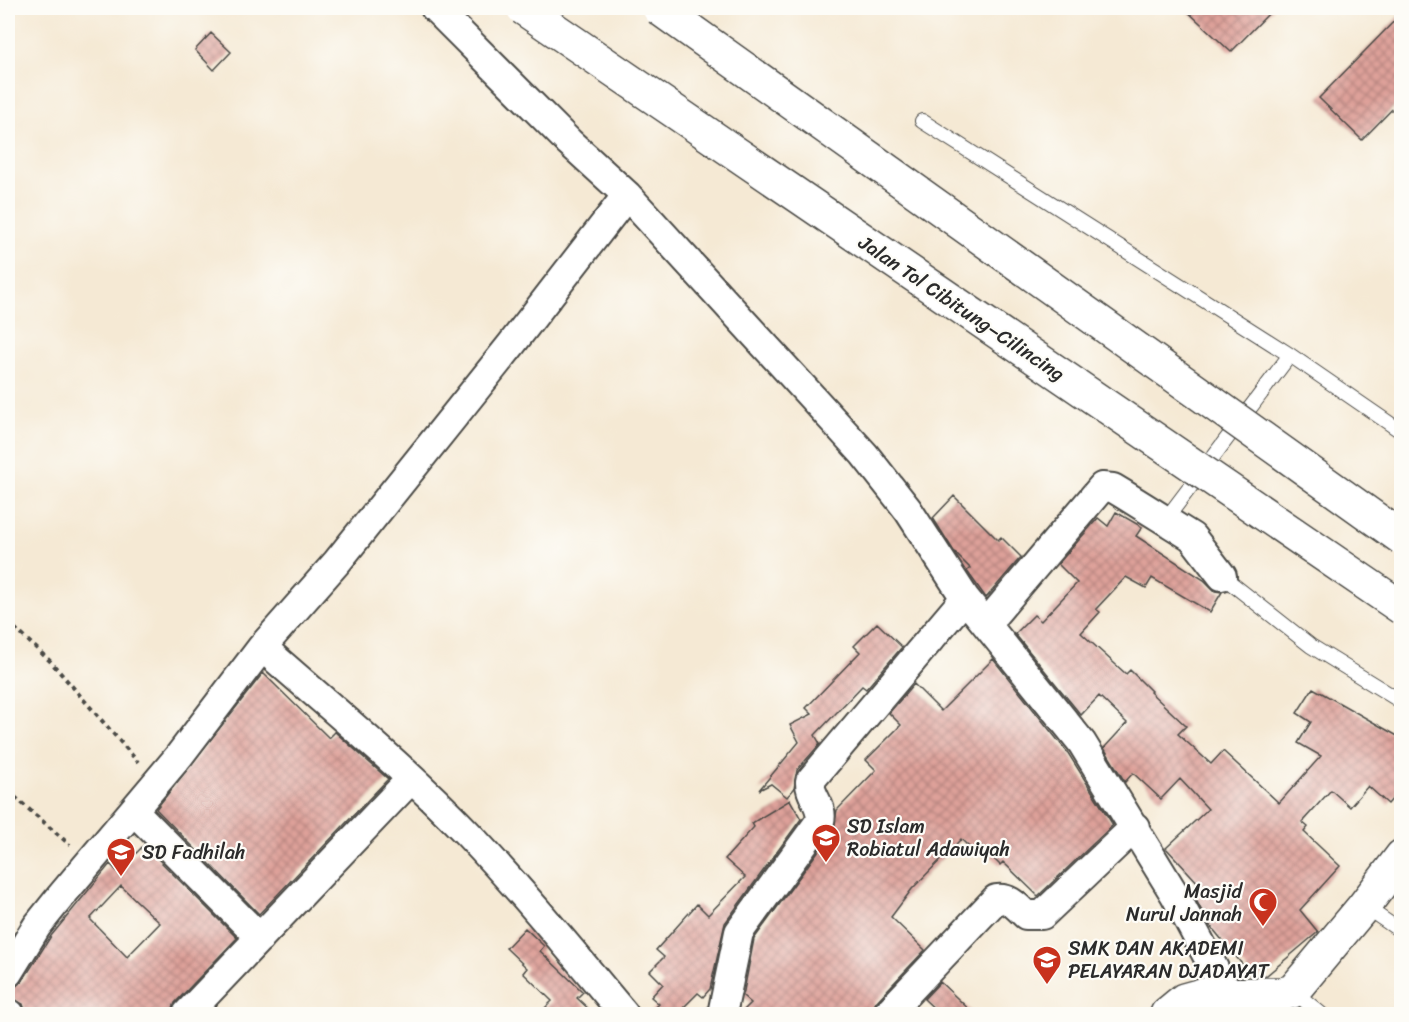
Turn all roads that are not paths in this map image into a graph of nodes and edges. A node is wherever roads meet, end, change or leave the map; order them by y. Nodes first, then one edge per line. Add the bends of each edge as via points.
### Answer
1 (435, 8) edge
2 (523, 8) edge
3 (659, 8) edge
4 (922, 121) dead end
5 (627, 195) junction
6 (1290, 355) junction
7 (1401, 432) edge
8 (1166, 519) junction
9 (1401, 538) edge
10 (1222, 576) joint
11 (965, 598) junction
12 (1401, 608) edge
13 (986, 624) junction
14 (262, 647) junction
15 (1401, 702) edge
16 (411, 779) junction
17 (134, 811) junction
18 (1135, 827) junction
19 (1401, 856) edge
20 (1364, 906) junction
21 (1401, 932) edge
22 (260, 938) junction
23 (8, 973) edge
24 (1293, 991) junction
25 (1228, 995) junction
26 (888, 1013) edge
27 (187, 1014) edge
28 (624, 1014) edge
29 (722, 1014) edge
30 (1167, 1014) edge
31 (1321, 1014) edge

1 - 5 street
2 - 12 main road, Jalan Tol Cibitung–Cilincing, bridge
3 - 9 main road, bridge
4 - 6 lane
5 - 11 street via 864,454 908,510
5 - 14 street via 337,562
6 - 7 lane
6 - 8 lane
8 - 10 street via 1198,543
8 - 13 street via 1113,488 1098,489
10 - 15 lane via 1311,646
11 - 13 street
11 - 29 street via 810,781 820,821 739,932
13 - 18 street via 1082,743
14 - 16 street
14 - 17 street
16 - 22 street
16 - 28 street via 524,893
17 - 22 street
17 - 23 street via 37,926
18 - 25 street
18 - 26 street via 1042,915 1026,915 1004,898 996,899
19 - 20 main road
20 - 21 lane
20 - 24 main road
22 - 27 street
24 - 25 main road
24 - 31 lane
25 - 30 main road via 1184,1000

